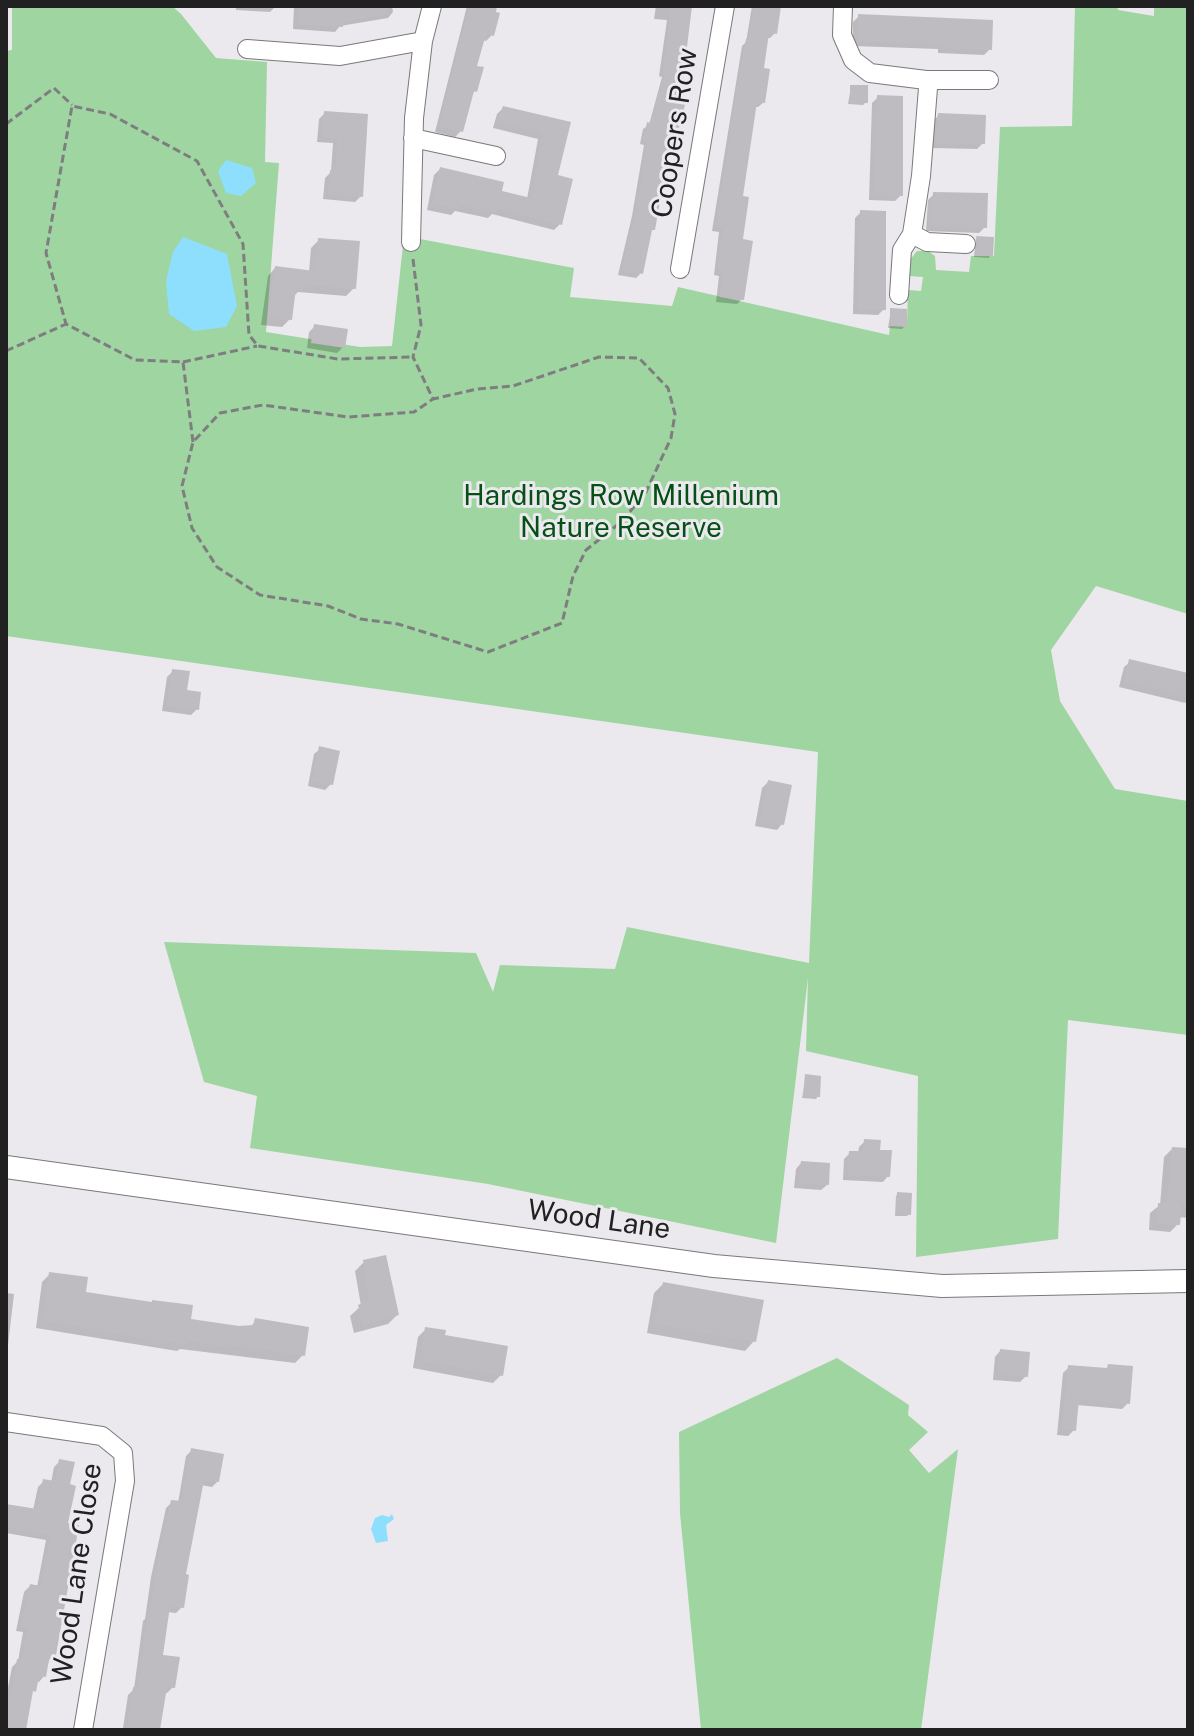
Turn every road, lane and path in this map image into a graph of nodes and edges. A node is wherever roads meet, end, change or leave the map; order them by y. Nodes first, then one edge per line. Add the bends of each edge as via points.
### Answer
1 (432, 6) edge
2 (725, 6) edge
3 (843, 6) edge
4 (423, 41) junction
5 (247, 49) dead end
6 (926, 80) junction
7 (989, 80) dead end
8 (72, 106) junction
9 (6, 124) edge
10 (413, 138) junction
11 (496, 156) dead end
12 (912, 234) junction
13 (411, 242) joint
14 (966, 244) dead end
15 (680, 269) dead end
16 (899, 295) dead end
17 (66, 324) junction
18 (258, 346) junction
19 (6, 349) edge
20 (413, 357) junction
21 (183, 362) junction
22 (433, 399) junction
23 (193, 442) junction
24 (6, 1167) edge
25 (1188, 1281) edge
26 (6, 1422) edge
27 (83, 1730) edge

1 - 4 street
2 - 15 street, Coopers Row
3 - 6 street via 842,35 853,60 870,73
4 - 5 street via 340,56
4 - 10 street
6 - 7 street
6 - 12 street
8 - 9 path via 54,88
8 - 17 path via 46,253
8 - 18 path via 110,114 197,161 243,244 249,335
10 - 11 street
10 - 13 street
12 - 14 street via 927,242
12 - 16 street via 902,250
13 - 20 path via 421,325
17 - 19 path
17 - 21 path via 135,360
18 - 20 path via 338,359
18 - 21 path
20 - 22 path
21 - 23 path
22 - 23 path via 414,412 348,417 263,405 220,413
22 - 23 path via 513,386 599,357 639,358 668,388 675,414 671,438 645,494 586,550 573,576 562,623 488,652 328,606 260,595 217,567 192,528 182,486
24 - 25 street, Wood Lane via 714,1266 942,1286
26 - 27 street, Wood Lane Close via 102,1436 123,1453 125,1481

